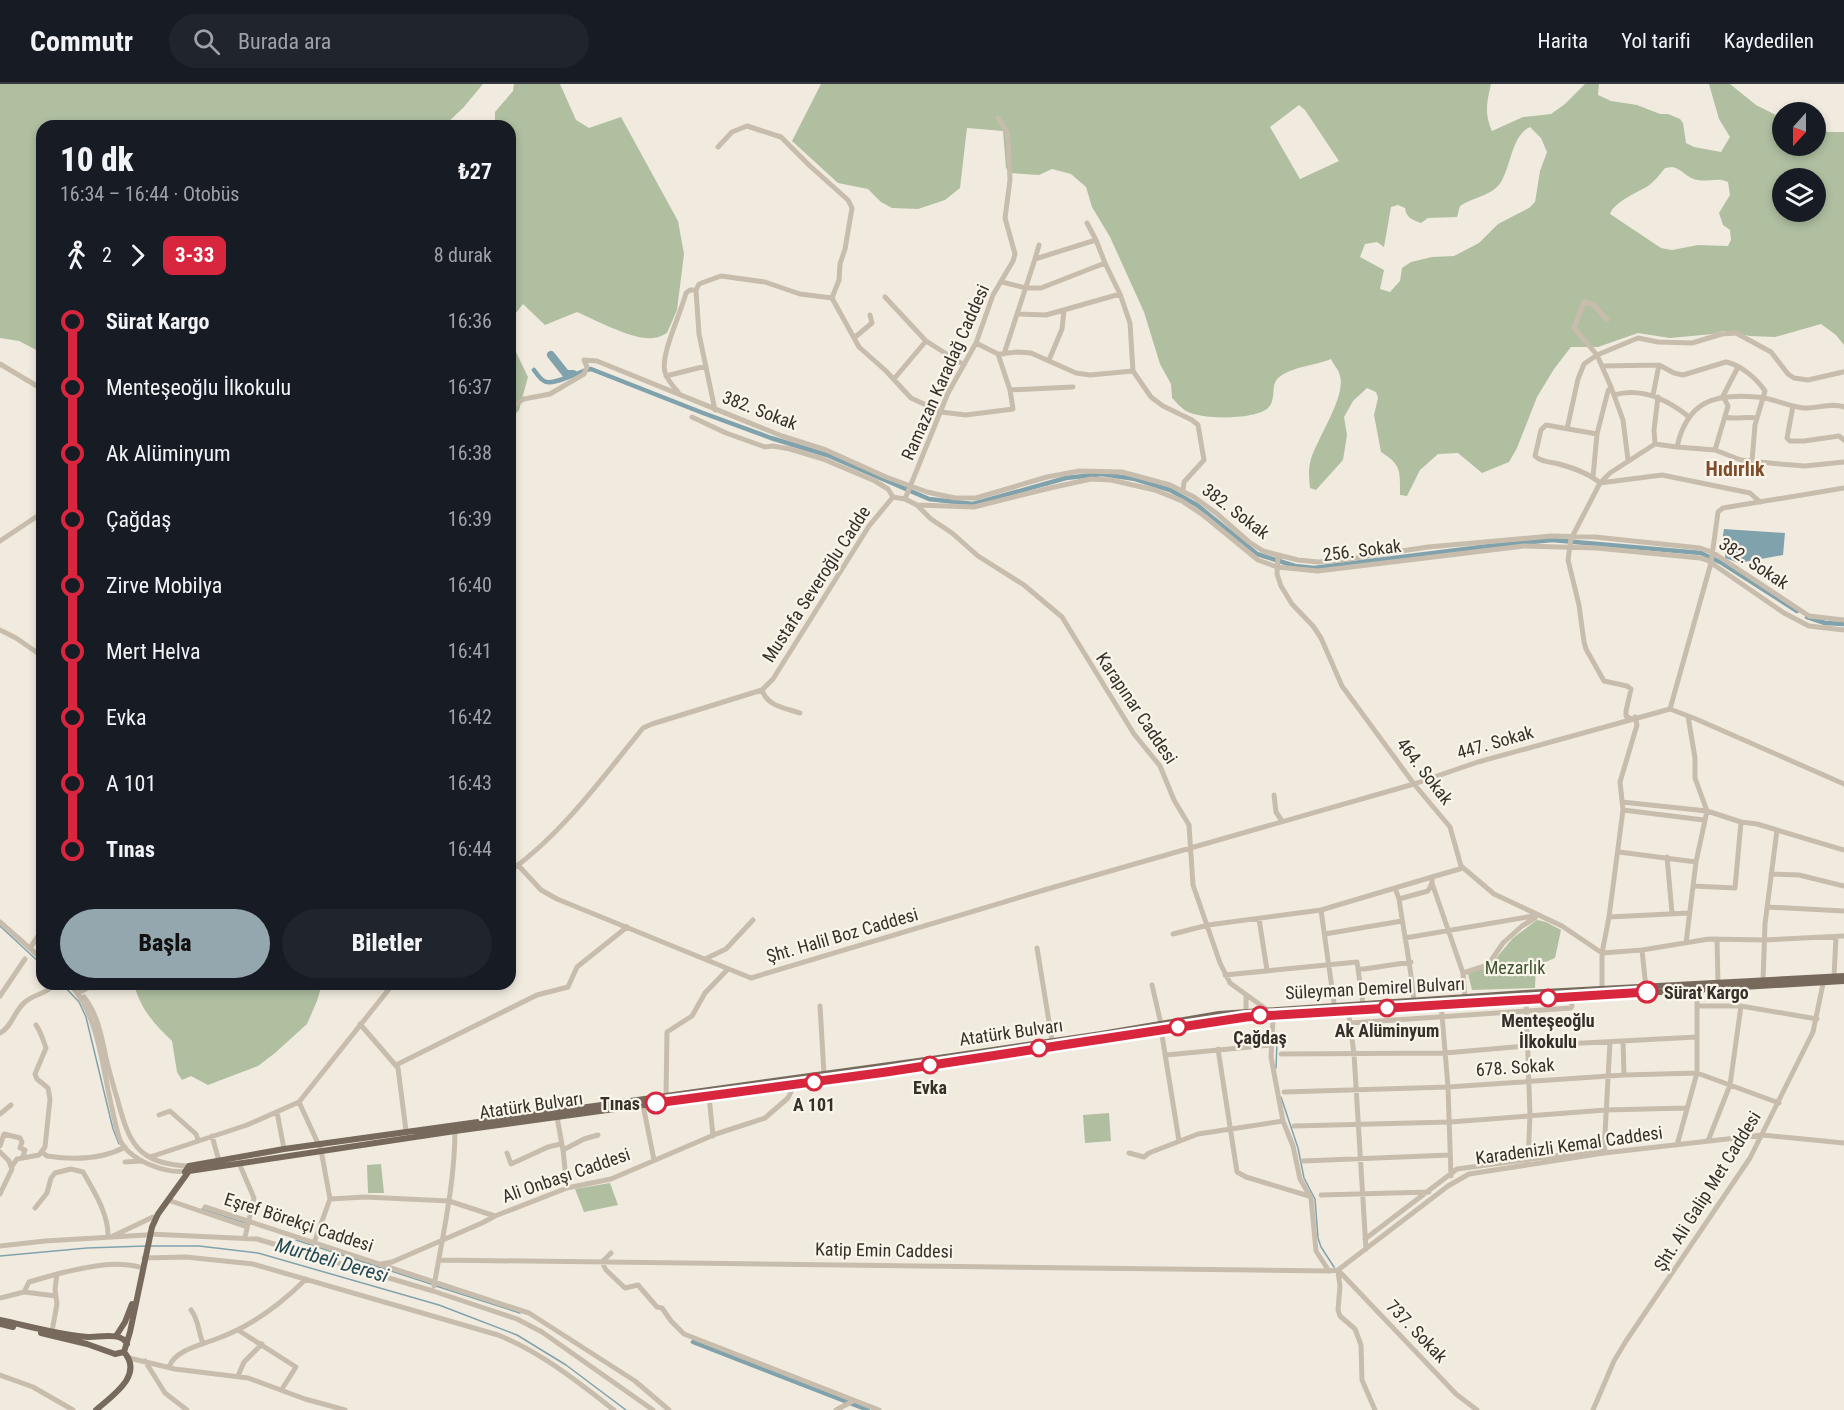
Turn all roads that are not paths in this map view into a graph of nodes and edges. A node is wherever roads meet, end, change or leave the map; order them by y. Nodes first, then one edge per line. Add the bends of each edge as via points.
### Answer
1 (998, 118) dead end
2 (718, 147) dead end
3 (1087, 223) dead end
4 (1096, 240) junction
5 (1039, 245) dead end
6 (1035, 259) junction
7 (1105, 263) junction
8 (1002, 282) junction
9 (1026, 288) junction
10 (696, 290) junction
11 (1120, 294) junction
12 (885, 297) dead end
13 (832, 298) junction
14 (1064, 310) junction
15 (1019, 314) junction
16 (870, 315) dead end
17 (1607, 320) dead end
18 (854, 338) junction
19 (926, 341) junction
20 (976, 343) junction
21 (1001, 354) junction
22 (1597, 355) junction
23 (1049, 360) junction
24 (0, 364) edge
25 (964, 365) junction
26 (1659, 365) junction
27 (706, 366) junction
28 (1602, 366) junction
29 (1738, 367) junction
30 (1133, 371) junction
31 (1843, 372) edge
32 (666, 376) junction
33 (894, 380) junction
34 (36, 385) edge
35 (1072, 387) dead end
36 (1611, 387) junction
37 (1010, 390) junction
38 (680, 395) junction
39 (1614, 395) junction
40 (1655, 396) junction
41 (1723, 396) junction
42 (1764, 398) junction
43 (516, 404) edge
44 (1793, 406) junction
45 (1844, 407) edge
46 (715, 410) junction
47 (941, 412) junction
48 (692, 417) dead end
49 (1689, 417) junction
50 (1725, 417) junction
51 (1757, 418) junction
52 (1567, 429) junction
53 (1597, 434) junction
54 (1844, 440) edge
55 (1655, 444) junction
56 (1677, 447) junction
57 (1716, 450) junction
58 (1628, 460) junction
59 (1752, 461) junction
60 (1844, 462) edge
61 (1593, 477) junction
62 (1600, 483) junction
63 (910, 486) junction
64 (1844, 488) edge
65 (1183, 491) junction
66 (893, 497) junction
67 (906, 497) junction
68 (1760, 502) junction
69 (917, 505) junction
70 (36, 517) edge
71 (0, 541) edge
72 (1570, 542) junction
73 (1712, 553) junction
74 (1278, 556) junction
75 (1711, 562) junction
76 (1277, 566) junction
77 (1844, 620) edge
78 (0, 630) edge
79 (1844, 630) edge
80 (36, 652) edge
81 (762, 690) junction
82 (1670, 709) junction
83 (800, 713) dead end
84 (1688, 716) junction
85 (1633, 718) junction
86 (1414, 784) junction
87 (1844, 784) edge
88 (1274, 795) dead end
89 (1622, 802) junction
90 (1623, 810) junction
91 (1707, 811) junction
92 (1704, 820) junction
93 (1282, 821) junction
94 (1741, 822) junction
95 (1777, 830) junction
96 (1192, 847) junction
97 (1844, 850) edge
98 (1619, 852) junction
99 (1667, 857) junction
100 (1696, 862) junction
101 (518, 865) joint
102 (1463, 868) junction
103 (1771, 874) junction
104 (1432, 880) junction
105 (1693, 886) junction
106 (1844, 886) edge
107 (1395, 888) junction
108 (1399, 899) junction
109 (1767, 907) junction
110 (1321, 910) junction
111 (1844, 911) edge
112 (1672, 913) junction
113 (1689, 913) junction
114 (1539, 915) junction
115 (1609, 917) junction
116 (1259, 919) junction
117 (753, 920) dead end
118 (1402, 921) junction
119 (0, 922) edge
120 (1208, 925) junction
121 (627, 927) junction
122 (1449, 929) junction
123 (1173, 934) dead end
124 (1325, 934) junction
125 (1844, 936) edge
126 (1836, 937) junction
127 (1405, 938) junction
128 (36, 939) edge
129 (1717, 939) junction
130 (1764, 940) junction
131 (1686, 943) junction
132 (30, 948) junction
133 (1037, 948) dead end
134 (1642, 950) junction
135 (1602, 953) junction
136 (36, 954) edge
137 (25, 959) dead end
138 (705, 959) junction
139 (1411, 962) junction
140 (1329, 964) junction
141 (728, 969) junction
142 (1358, 969) junction
143 (1267, 970) junction
144 (1463, 974) junction
145 (1226, 975) junction
146 (1844, 976) edge
147 (1834, 977) junction
148 (1824, 980) junction
149 (1763, 981) junction
150 (1844, 981) edge
151 (1718, 982) junction
152 (1152, 985) dead end
153 (1696, 986) junction
154 (1646, 988) junction
155 (1602, 989) junction
156 (48, 990) edge
157 (75, 990) edge
158 (84, 990) edge
159 (388, 990) edge
160 (78, 993) junction
161 (1246, 995) junction
162 (0, 996) edge
163 (1571, 997) junction
164 (1465, 998) junction
165 (1526, 1000) junction
166 (1414, 1002) junction
167 (1441, 1002) junction
168 (1363, 1004) junction
169 (820, 1006) dead end
170 (1697, 1006) junction
171 (1741, 1006) junction
172 (1348, 1007) junction
173 (1335, 1008) junction
174 (1526, 1010) junction
175 (1268, 1012) junction
176 (1246, 1014) junction
177 (1442, 1017) junction
178 (1817, 1019) junction
179 (1350, 1023) junction
180 (360, 1024) junction
181 (36, 1025) dead end
182 (1161, 1026) junction
183 (0, 1033) edge
184 (1697, 1037) junction
185 (1052, 1040) junction
186 (1623, 1041) junction
187 (1610, 1042) junction
188 (1271, 1044) junction
189 (1527, 1046) junction
190 (1218, 1049) junction
191 (1445, 1053) junction
192 (1281, 1054) dead end
193 (1354, 1054) junction
194 (1166, 1055) junction
195 (396, 1065) junction
196 (1697, 1073) junction
197 (824, 1074) junction
198 (1624, 1075) junction
199 (1608, 1076) junction
200 (1529, 1081) junction
201 (792, 1082) junction
202 (1730, 1085) junction
203 (1448, 1087) junction
204 (1355, 1089) junction
205 (1284, 1092) dead end
206 (666, 1096) junction
207 (709, 1096) junction
208 (299, 1102) junction
209 (1779, 1103) junction
210 (11, 1105) dead end
211 (643, 1106) junction
212 (1686, 1108) junction
213 (1606, 1110) junction
214 (277, 1112) junction
215 (0, 1114) edge
216 (159, 1115) dead end
217 (1530, 1115) junction
218 (557, 1117) junction
219 (1282, 1121) junction
220 (1450, 1122) junction
221 (1357, 1124) junction
222 (1294, 1126) dead end
223 (0, 1127) edge
224 (455, 1127) junction
225 (1230, 1128) junction
226 (406, 1131) junction
227 (4, 1134) junction
228 (1762, 1135) junction
229 (213, 1136) junction
230 (598, 1136) dead end
231 (713, 1136) junction
232 (198, 1140) junction
233 (1179, 1141) junction
234 (1708, 1141) junction
235 (1844, 1143) edge
236 (1677, 1145) junction
237 (0, 1146) edge
238 (125, 1147) junction
239 (320, 1147) junction
240 (562, 1147) junction
241 (284, 1149) junction
242 (1604, 1151) junction
243 (0, 1152) edge
244 (42, 1152) junction
245 (507, 1152) dead end
246 (1129, 1153) dead end
247 (1450, 1155) junction
248 (23, 1156) junction
249 (150, 1157) junction
250 (1360, 1158) junction
251 (654, 1160) junction
252 (142, 1161) junction
253 (219, 1161) junction
254 (1303, 1161) dead end
255 (125, 1162) dead end
256 (1528, 1162) junction
257 (239, 1163) junction
258 (12, 1166) junction
259 (186, 1171) junction
260 (1450, 1174) junction
261 (1455, 1182) junction
262 (567, 1188) junction
263 (1429, 1192) junction
264 (1362, 1193) junction
265 (0, 1194) edge
266 (1321, 1195) dead end
267 (1309, 1196) junction
268 (330, 1199) junction
269 (168, 1200) junction
270 (449, 1201) junction
271 (205, 1207) dead end
272 (35, 1208) dead end
273 (495, 1216) junction
274 (153, 1217) junction
275 (248, 1224) junction
276 (108, 1237) junction
277 (147, 1237) junction
278 (245, 1237) junction
279 (1365, 1239) junction
280 (442, 1240) junction
281 (314, 1242) junction
282 (0, 1246) edge
283 (1366, 1249) junction
284 (611, 1253) dead end
285 (142, 1259) junction
286 (439, 1260) junction
287 (602, 1262) junction
288 (380, 1264) junction
289 (139, 1267) junction
290 (1334, 1271) junction
291 (57, 1274) junction
292 (306, 1279) junction
293 (434, 1286) junction
294 (24, 1292) junction
295 (56, 1296) junction
296 (0, 1298) edge
297 (191, 1310) dead end
298 (0, 1322) edge
299 (238, 1329) junction
300 (52, 1331) junction
301 (115, 1336) junction
302 (203, 1343) junction
303 (127, 1344) junction
304 (262, 1344) junction
305 (110, 1351) junction
306 (126, 1355) junction
307 (145, 1361) junction
308 (169, 1367) junction
309 (0, 1375) edge
310 (238, 1376) junction
311 (282, 1389) junction
312 (853, 1401) junction
313 (73, 1410) edge
314 (96, 1410) edge
315 (187, 1410) edge
316 (345, 1410) edge
317 (614, 1410) edge
318 (653, 1410) edge
319 (669, 1410) edge
320 (836, 1410) edge
321 (879, 1410) edge
322 (1375, 1410) edge
323 (1477, 1410) edge
324 (1593, 1410) edge

1 - 8 street, Ramazan Karadağ Caddesi via 1008,139 1010,180 1005,218 1015,254
2 - 13 street via 732,132 747,126 782,137 848,200 852,208
3 - 4 street
4 - 6 street
4 - 7 street
5 - 6 street
6 - 9 street
7 - 9 street via 1051,285
7 - 11 street
8 - 9 street
8 - 20 street, Ramazan Karadağ Caddesi via 993,295
9 - 15 street
10 - 13 street via 699,284 721,276
10 - 27 street
10 - 32 street via 686,293 663,361
11 - 14 street
11 - 30 street via 1130,322
12 - 19 street
13 - 18 street
14 - 15 street via 1046,315
14 - 23 street via 1062,329
15 - 21 street
16 - 18 street via 872,322
17 - 22 street via 1593,304 1584,302 1574,328
18 - 33 street
19 - 25 street
19 - 33 street
20 - 21 street
20 - 25 street, Ramazan Karadağ Caddesi
21 - 23 street via 1025,352
21 - 37 street
22 - 28 street
22 - 31 street via 1638,338 1692,343 1732,333 1743,335 1771,352 1794,378 1808,380
22 - 52 street via 1581,369
23 - 30 street via 1090,375
24 - 34 street
25 - 47 street, Ramazan Karadağ Caddesi
26 - 28 street
26 - 29 street via 1683,375 1726,362
26 - 40 street
27 - 32 street
27 - 46 street
28 - 36 street
29 - 41 street
29 - 42 street via 1758,381 1765,391
30 - 65 street via 1150,398 1198,425 1204,460 1184,482
32 - 38 street
33 - 47 street via 911,398
35 - 37 street
36 - 39 street
36 - 53 street
37 - 47 street via 1013,409 966,415
38 - 43 street, 382. Sokak via 597,361 585,360 586,370 550,394
38 - 46 street, 382. Sokak
39 - 40 street via 1632,392
39 - 58 street via 1623,420
40 - 49 street
40 - 55 street
41 - 42 street
41 - 49 street via 1713,398
41 - 50 street via 1728,406
42 - 44 street
42 - 51 street
44 - 45 street
44 - 54 street via 1787,438 1790,441 1839,436
46 - 63 street, 382. Sokak via 826,450
47 - 63 street, Ramazan Karadağ Caddesi
48 - 66 street via 765,447 790,449 823,459 875,481
49 - 56 street
50 - 51 street
50 - 57 street
51 - 59 street
52 - 53 street
52 - 61 street via 1543,427 1535,456
53 - 61 street
55 - 56 street
55 - 58 street
56 - 57 street
57 - 59 street
58 - 62 street
59 - 60 street via 1805,465
61 - 62 street
62 - 68 street via 1662,475 1750,493
62 - 72 street
63 - 65 street, 382. Sokak via 955,498 976,498 1047,477 1108,471
63 - 67 street, Ramazan Karadağ Caddesi
64 - 68 street
65 - 74 street, 382. Sokak via 1263,552
66 - 67 street, 256. Sokak
66 - 81 street, Mustafa Severoğlu Cadde via 869,526 793,651
67 - 69 street, 256. Sokak
68 - 73 street via 1718,512
69 - 76 street, 256. Sokak via 974,507 1060,485 1111,480 1182,501 1244,551
69 - 96 street, Karapınar Caddesi via 930,519 1024,585 1062,617 1134,734 1160,766 1189,825
70 - 71 street
72 - 73 street, 382. Sokak via 1595,537
72 - 74 street, 382. Sokak via 1551,536 1318,562
72 - 75 street, 256. Sokak
72 - 76 street, 256. Sokak via 1511,546 1338,570
72 - 85 street via 1568,560 1586,649 1604,681 1631,689 1626,716
73 - 75 street
73 - 77 street, 382. Sokak via 1809,616
74 - 76 street, 464. Sokak
75 - 79 street, 256. Sokak via 1809,626
75 - 82 street
76 - 86 street, 464. Sokak via 1281,586 1321,638 1342,686
78 - 80 street
81 - 83 street via 771,703
81 - 101 street via 644,728 580,805
82 - 84 street
82 - 85 street, 447. Sokak
84 - 87 street
84 - 91 street via 1695,778
85 - 86 street, 447. Sokak
85 - 89 street via 1637,725 1620,782
86 - 93 street, 447. Sokak
86 - 102 street, 464. Sokak via 1450,827
88 - 93 street via 1276,812
89 - 90 street
89 - 91 street
90 - 92 street
90 - 98 street
91 - 92 street
91 - 94 street
92 - 100 street
93 - 96 street, 447. Sokak
94 - 95 street
94 - 105 street via 1735,888
95 - 97 street
95 - 103 street
96 - 120 street, Karapınar Caddesi via 1193,885
96 - 141 street, Şht. Halil Boz Caddesi via 751,978
98 - 99 street
98 - 115 street
99 - 100 street
99 - 112 street
100 - 105 street
101 - 121 street, Şht. Halil Boz Caddesi via 541,890
102 - 104 street
102 - 114 street via 1494,894
103 - 106 street via 1798,874
103 - 109 street
104 - 107 street
104 - 108 street via 1428,891
104 - 122 street
105 - 113 street
107 - 108 street
107 - 110 street
108 - 118 street
109 - 111 street
109 - 130 street
110 - 116 street
110 - 124 street
112 - 113 street
112 - 115 street
113 - 131 street
114 - 122 street
114 - 135 street
114 - 144 street via 1503,943 1488,965
115 - 135 street
116 - 120 street
116 - 143 street
117 - 138 street via 726,949
118 - 124 street
118 - 127 street
119 - 132 street
120 - 123 street
120 - 145 street, Karapınar Caddesi
121 - 138 street, Şht. Halil Boz Caddesi
121 - 195 street via 577,967 568,987 537,994
122 - 127 street
122 - 144 street
124 - 140 street
125 - 126 street
126 - 130 street
126 - 147 street
127 - 139 street
128 - 132 street
129 - 130 street
129 - 131 street
129 - 151 street
130 - 149 street
131 - 134 street
132 - 136 street
133 - 185 street
134 - 135 street
134 - 154 street
135 - 155 street
137 - 162 street
138 - 141 street, Şht. Halil Boz Caddesi
139 - 142 street
139 - 166 street
140 - 142 street via 1357,962
140 - 143 street
140 - 173 street
141 - 206 street via 705,993 692,1016 668,1032
142 - 168 street
143 - 145 street
144 - 164 street
145 - 161 street, Karapınar Caddesi
146 - 147 main road, Süleyman Demirel Bulvarı
147 - 148 main road, Süleyman Demirel Bulvarı
148 - 149 main road, Süleyman Demirel Bulvarı
148 - 150 main road, Süleyman Demirel Bulvarı
148 - 153 main road, Süleyman Demirel Bulvarı
148 - 178 street, Şht. Ali Galip Met Caddesi
149 - 151 main road, Süleyman Demirel Bulvarı
151 - 153 main road, Süleyman Demirel Bulvarı
152 - 182 street
153 - 154 main road, Süleyman Demirel Bulvarı
153 - 163 main road, Süleyman Demirel Bulvarı
153 - 170 street
154 - 155 main road, Süleyman Demirel Bulvarı
155 - 164 main road, Süleyman Demirel Bulvarı
156 - 183 street via 24,1003
157 - 160 street
158 - 160 street
159 - 180 street
160 - 238 street via 90,1014 114,1118
160 - 249 street via 89,1004 97,1022 126,1132 135,1147
161 - 175 street, Karapınar Caddesi
161 - 176 street
163 - 165 main road, Süleyman Demirel Bulvarı
163 - 174 street via 1570,1008
164 - 167 main road, Süleyman Demirel Bulvarı
165 - 167 main road, Süleyman Demirel Bulvarı
165 - 174 street
166 - 167 main road, Süleyman Demirel Bulvarı
166 - 168 main road, Süleyman Demirel Bulvarı
167 - 172 main road, Süleyman Demirel Bulvarı
167 - 177 street
168 - 172 main road, Süleyman Demirel Bulvarı
169 - 197 street
170 - 171 street
170 - 184 street
171 - 178 street
171 - 202 street
172 - 173 main road, Süleyman Demirel Bulvarı
172 - 179 street
173 - 175 main road, Süleyman Demirel Bulvarı
174 - 177 street
174 - 189 street
175 - 176 main road, Atatürk Bulvarı
175 - 188 street via 1273,1019
176 - 182 main road, Atatürk Bulvarı
177 - 179 street
177 - 191 street
178 - 209 street, Şht. Ali Galip Met Caddesi
179 - 193 street
180 - 195 street
180 - 208 street
181 - 244 street via 46,1048 35,1074 48,1088 50,1099
182 - 185 main road, Atatürk Bulvarı
182 - 194 street
182 - 201 main road, Atatürk Bulvarı
184 - 186 street
184 - 196 street
185 - 197 main road, Atatürk Bulvarı
186 - 187 street
186 - 198 street
187 - 189 street
187 - 199 street
188 - 190 street
188 - 219 street
189 - 191 street
189 - 200 street
190 - 194 street
190 - 225 street
191 - 193 street
191 - 203 street
192 - 193 street
193 - 204 street
194 - 233 street
195 - 226 street
196 - 198 street, 678. Sokak
196 - 202 street, 678. Sokak
196 - 212 street
197 - 201 main road, Atatürk Bulvarı
198 - 199 street, 678. Sokak
199 - 200 street, 678. Sokak
199 - 213 street
200 - 203 street, 678. Sokak
200 - 217 street
201 - 206 main road, Atatürk Bulvarı
201 - 207 main road, Atatürk Bulvarı
201 - 231 street, Ali Onbaşı Caddesi via 788,1098 765,1118
202 - 209 street, 678. Sokak
202 - 234 street
203 - 204 street, 678. Sokak
203 - 220 street
204 - 205 street, 678. Sokak
204 - 221 street
206 - 224 main road, Atatürk Bulvarı
207 - 211 main road, Atatürk Bulvarı
207 - 231 street
208 - 214 street
208 - 239 street
209 - 228 street, Şht. Ali Galip Met Caddesi
210 - 215 street
211 - 218 main road, Atatürk Bulvarı
211 - 251 street
212 - 213 street
212 - 236 street
213 - 217 street
213 - 242 street
214 - 229 street
214 - 241 street
216 - 232 street via 170,1111
217 - 220 street
217 - 256 street
218 - 224 main road, Atatürk Bulvarı
218 - 240 street
219 - 225 street
219 - 267 street
220 - 221 street
220 - 247 street
221 - 222 street
221 - 250 street
223 - 227 street
224 - 226 main road, Atatürk Bulvarı
224 - 239 main road, Atatürk Bulvarı
224 - 270 street
225 - 233 street
225 - 267 street via 1237,1172
226 - 239 main road, Atatürk Bulvarı
227 - 237 street
227 - 248 street via 20,1138
228 - 234 street, Karadenizli Kemal Caddesi
228 - 235 street, Karadenizli Kemal Caddesi
228 - 324 street, Şht. Ali Galip Met Caddesi via 1626,1341
229 - 232 street
229 - 253 street
230 - 240 street
231 - 251 street, Ali Onbaşı Caddesi
232 - 249 street
233 - 246 street via 1144,1156
234 - 236 street, Karadenizli Kemal Caddesi
236 - 242 street, Karadenizli Kemal Caddesi
238 - 244 street via 82,1159 47,1156
238 - 252 street
239 - 241 main road, Atatürk Bulvarı
239 - 257 main road, Atatürk Bulvarı
239 - 268 street
240 - 245 street via 548,1147 511,1164
240 - 262 street
241 - 253 main road, Atatürk Bulvarı
242 - 256 street, Karadenizli Kemal Caddesi
243 - 258 street
244 - 248 street
247 - 250 street
247 - 260 street
248 - 258 street
249 - 259 street
250 - 254 street
250 - 264 street
251 - 262 street, Ali Onbaşı Caddesi via 611,1179
252 - 255 street
252 - 259 street via 178,1173
253 - 259 main road, Atatürk Bulvarı
256 - 260 street via 1468,1166
256 - 261 street, Karadenizli Kemal Caddesi via 1469,1174
257 - 259 main road, Atatürk Bulvarı
257 - 275 street via 254,1198
258 - 265 street
259 - 269 main road
259 - 274 main road
260 - 261 street
260 - 263 street
261 - 283 street, Karadenizli Kemal Caddesi
262 - 273 street, Ali Onbaşı Caddesi
263 - 264 street
263 - 279 street
264 - 266 street
264 - 279 street
267 - 290 street via 1316,1251
268 - 270 street, Ali Onbaşı Caddesi
268 - 281 street
269 - 275 street, Eşref Börekçi Caddesi
269 - 277 main road
270 - 273 street, Ali Onbaşı Caddesi
270 - 280 street
271 - 275 street, Eşref Börekçi Caddesi
272 - 276 street via 55,1173 71,1169 83,1172 107,1222
273 - 280 street
274 - 276 street
274 - 277 main road
275 - 278 street
275 - 281 street, Eşref Börekçi Caddesi
276 - 277 street
276 - 282 street
277 - 278 street
277 - 285 main road
278 - 293 street
279 - 283 street
280 - 286 street
280 - 288 street
281 - 288 street, Eşref Börekçi Caddesi
283 - 290 street, Karadenizli Kemal Caddesi
284 - 287 street
285 - 289 main road
285 - 292 street via 186,1257 253,1264
285 - 303 main road
286 - 287 street, Katip Emin Caddesi
286 - 293 street
287 - 290 street, Katip Emin Caddesi
287 - 312 street via 625,1288 638,1285 684,1334
288 - 293 street, Eşref Börekçi Caddesi
289 - 291 street via 98,1266
289 - 301 main road via 131,1308
290 - 322 street via 1340,1286 1338,1310 1355,1329 1361,1345 1362,1380
290 - 323 street, 737. Sokak via 1456,1394
291 - 294 street via 29,1282
291 - 295 street
292 - 299 street via 252,1323
292 - 317 street via 522,1345
293 - 318 street via 542,1332
293 - 319 street, Eşref Börekçi Caddesi via 537,1317 635,1381
294 - 295 street
294 - 296 street
295 - 300 street
297 - 302 street
298 - 300 main road
298 - 305 main road
299 - 302 street
299 - 304 street
300 - 301 main road via 73,1336
301 - 303 main road via 124,1338
301 - 305 main road via 108,1343
302 - 308 street via 173,1359
303 - 306 main road
304 - 310 street via 244,1362
304 - 311 street via 296,1367
305 - 306 main road
306 - 307 street
306 - 314 main road via 131,1370 127,1380
307 - 308 street
307 - 315 street via 165,1393
308 - 310 street
309 - 313 street via 33,1386
310 - 311 street
311 - 316 street
312 - 320 street
312 - 321 street

